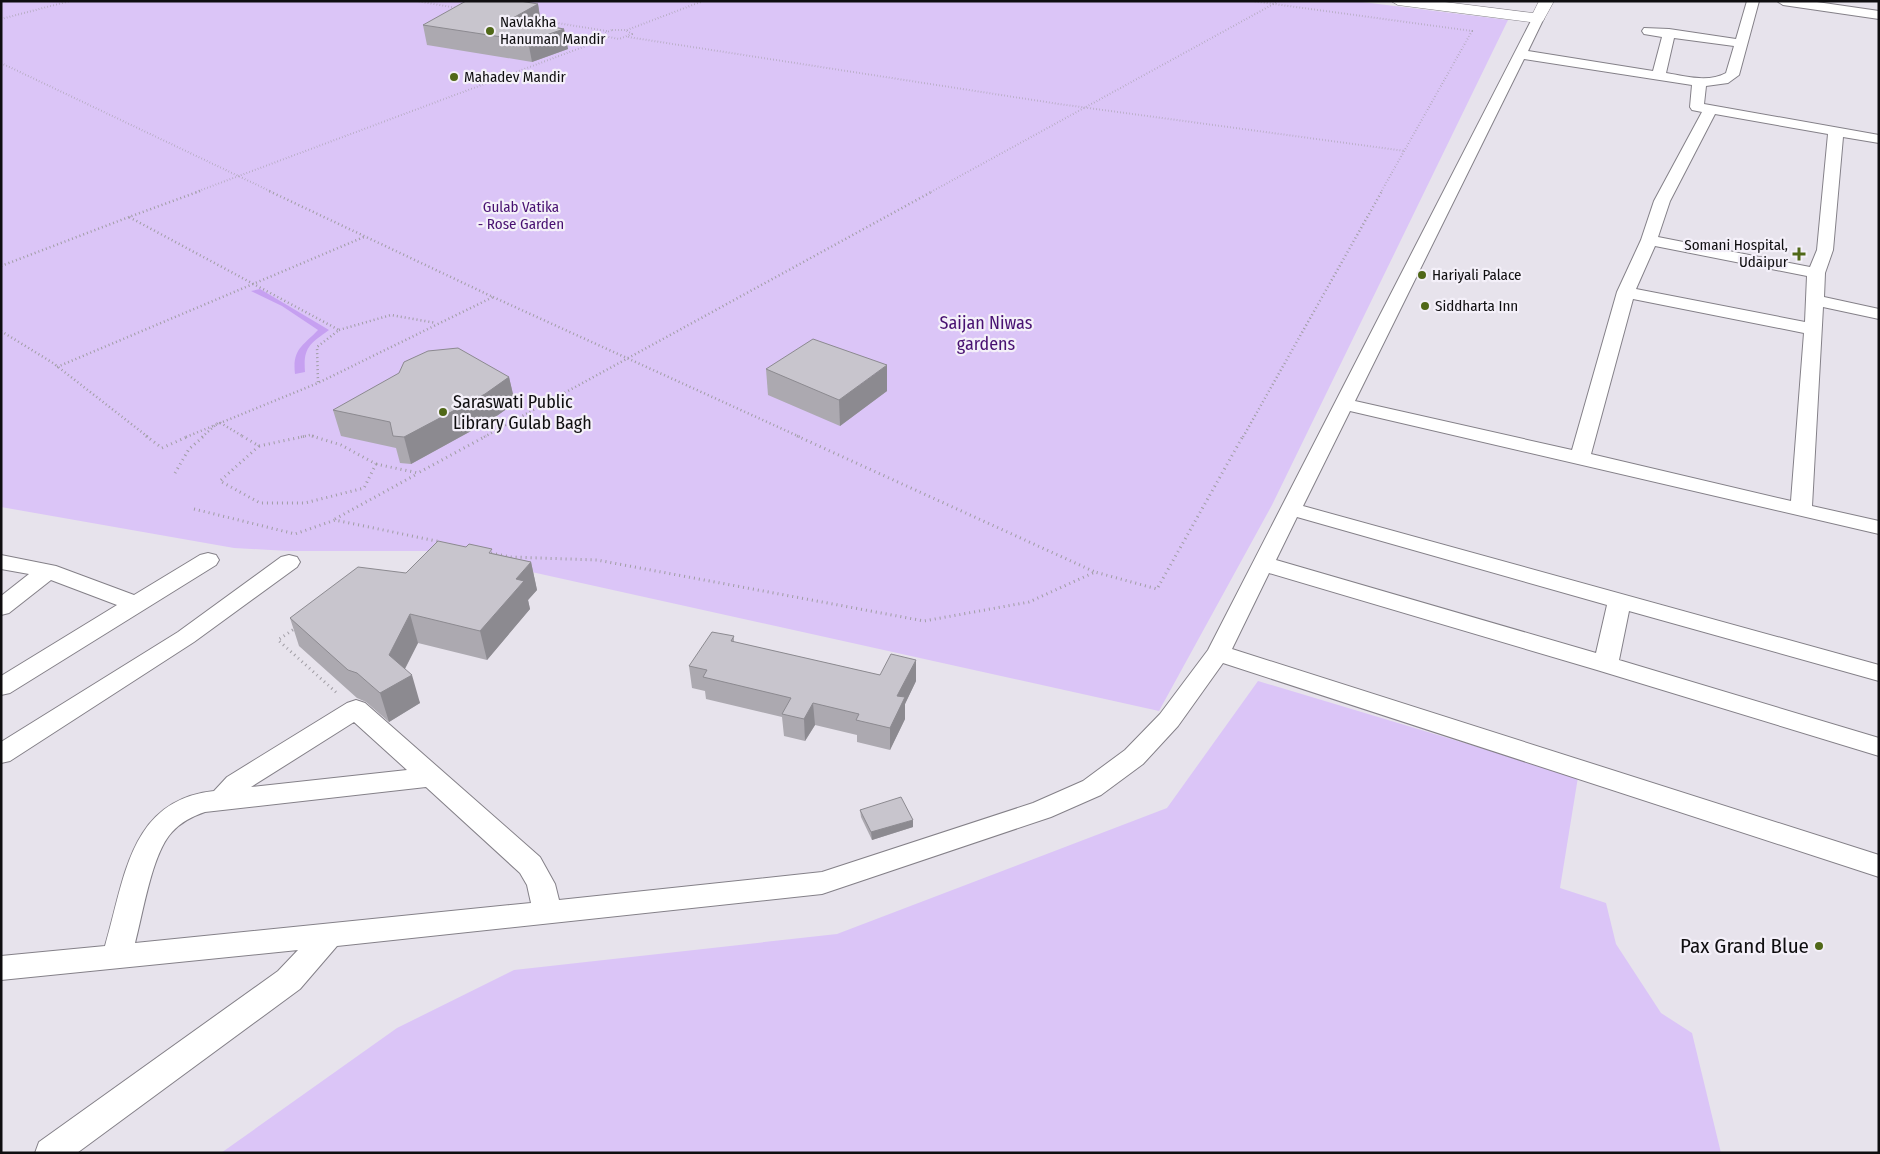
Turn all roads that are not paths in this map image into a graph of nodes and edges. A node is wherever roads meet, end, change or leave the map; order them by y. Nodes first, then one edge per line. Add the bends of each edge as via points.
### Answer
1 (1398, 1) edge
2 (1752, 1) edge
3 (1783, 1) edge
4 (1542, 10) edge
5 (1879, 15) edge
6 (1648, 31) dead end
7 (1669, 34) junction
8 (1740, 43) junction
9 (1520, 54) junction
10 (1658, 76) junction
11 (1699, 82) junction
12 (1711, 110) junction
13 (1836, 132) junction
14 (1879, 139) edge
15 (1649, 240) junction
16 (1816, 273) junction
17 (1626, 292) junction
18 (1815, 300) junction
19 (1879, 314) edge
20 (1813, 330) junction
21 (1344, 404) junction
22 (1580, 458) junction
23 (1291, 509) junction
24 (1801, 510) junction
25 (1879, 528) edge
26 (208, 560) dead end
27 (1, 562) edge
28 (288, 562) dead end
29 (1263, 564) junction
30 (48, 572) junction
31 (1620, 601) junction
32 (136, 604) junction
33 (1, 608) edge
34 (1218, 653) junction
35 (1606, 664) junction
36 (1879, 673) edge
37 (1, 687) edge
38 (1879, 747) edge
39 (1, 754) edge
40 (432, 777) junction
41 (221, 800) junction
42 (1879, 866) edge
43 (548, 913) junction
44 (329, 935) junction
45 (116, 956) junction
46 (1, 968) edge
47 (51, 1153) edge

1 - 4 main road
2 - 8 street
3 - 5 street
4 - 9 street
6 - 7 street
7 - 8 street
7 - 10 street
8 - 11 street via 1732,75 1713,82
9 - 10 street
9 - 21 street
10 - 11 street
11 - 12 street via 1697,107
12 - 13 street
12 - 15 street via 1662,201
13 - 14 street
13 - 16 street via 1825,250
15 - 16 street
15 - 17 street
16 - 18 street
17 - 20 street
17 - 22 street
18 - 19 street
18 - 20 street
20 - 24 street
21 - 22 street
21 - 23 street
22 - 24 street
23 - 29 street
23 - 31 street
24 - 25 street
26 - 32 street
27 - 30 street
28 - 39 street via 186,637
29 - 34 street
29 - 35 street
30 - 32 street
30 - 33 street
31 - 35 street
31 - 36 street
32 - 37 street
34 - 42 street
34 - 43 street via 1169,720 1134,757 1092,788 1042,810 822,884
35 - 38 street
40 - 41 street
40 - 41 street via 356,709 236,784
40 - 43 street via 530,865 541,884
41 - 45 street via 196,804 176,814 163,824 148,844
43 - 44 street
44 - 45 street
44 - 47 street via 289,980
45 - 46 street

